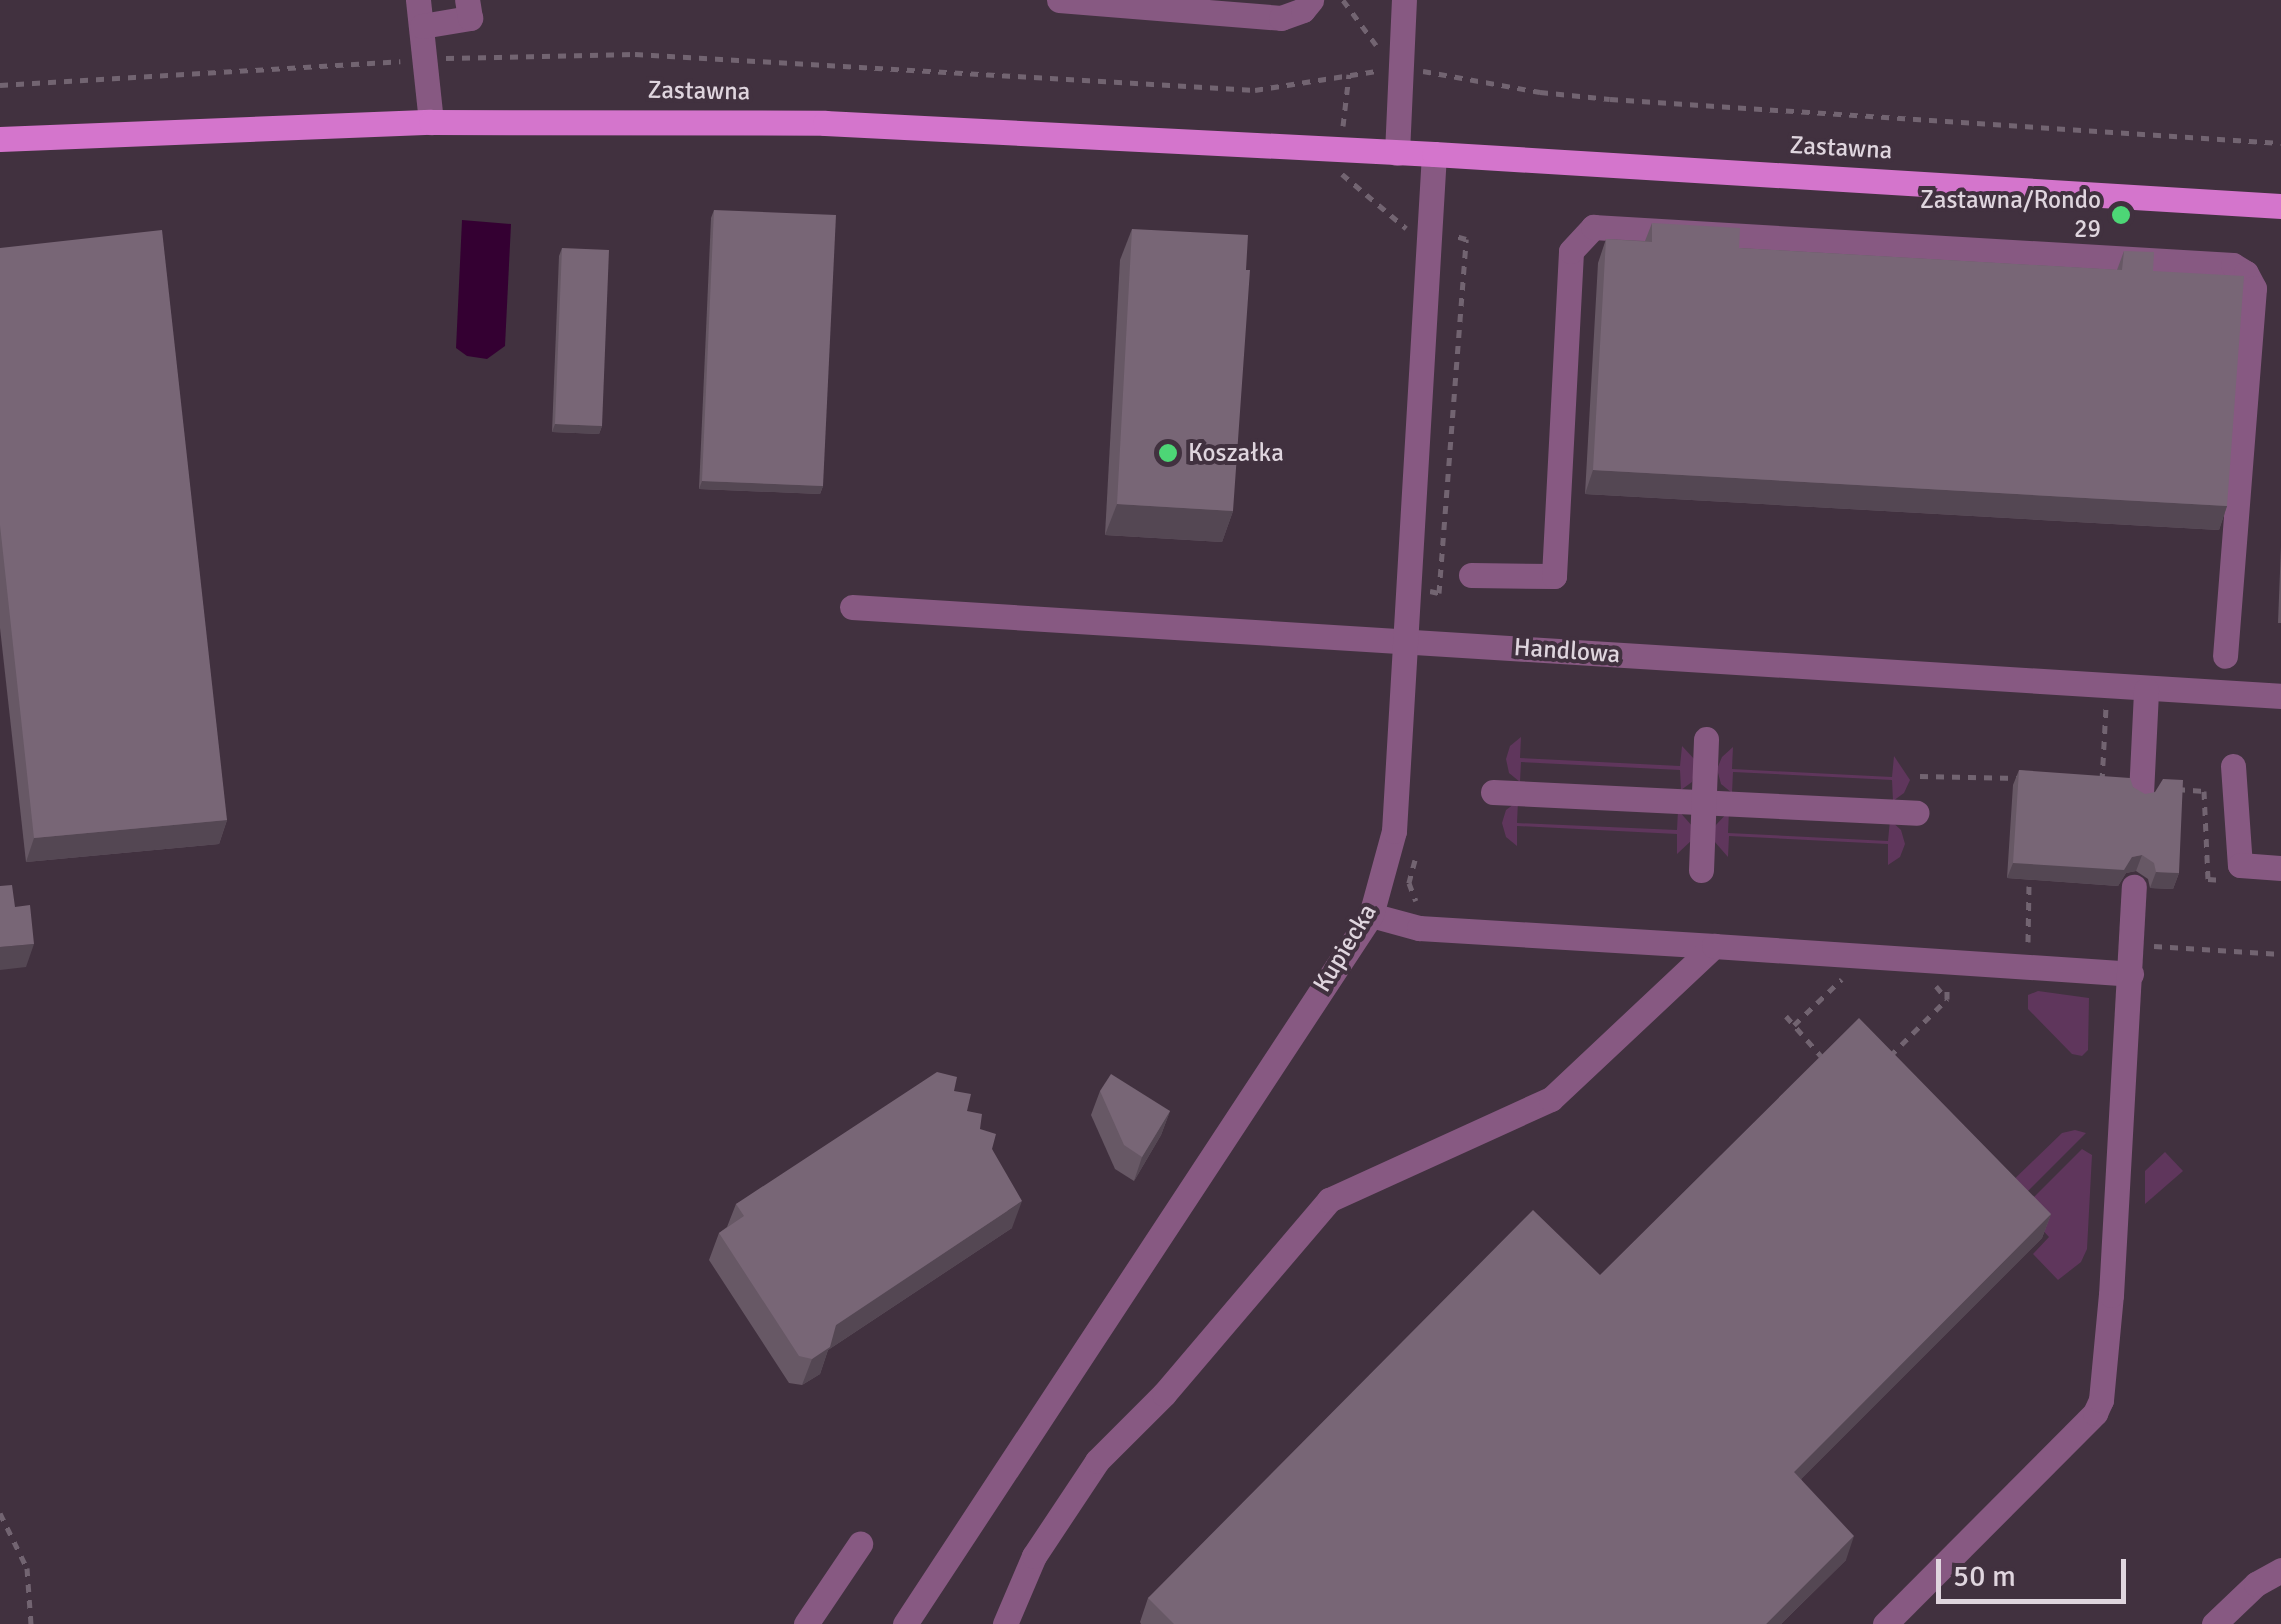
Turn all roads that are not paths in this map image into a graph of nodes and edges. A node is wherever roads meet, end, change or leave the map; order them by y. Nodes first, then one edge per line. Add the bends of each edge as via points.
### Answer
1 (418, 0) edge
2 (467, 0) edge
3 (1059, 0) edge
4 (1312, 0) edge
5 (1404, 0) edge
6 (422, 26) junction
7 (430, 122) junction
8 (0, 139) edge
9 (1397, 153) junction
10 (1434, 154) junction
11 (2281, 206) edge
12 (1470, 575) dead end
13 (852, 606) dead end
14 (1407, 641) junction
15 (2225, 656) dead end
16 (2146, 690) junction
17 (2281, 696) edge
18 (1706, 738) dead end
19 (2233, 766) dead end
20 (1494, 792) dead end
21 (2141, 794) edge
22 (1704, 800) junction
23 (1916, 814) dead end
24 (2281, 868) edge
25 (1701, 870) dead end
26 (2134, 887) dead end
27 (1371, 915) junction
28 (1714, 946) junction
29 (2131, 974) junction
30 (860, 1544) dead end
31 (2281, 1570) edge
32 (806, 1624) edge
33 (904, 1624) edge
34 (1005, 1624) edge
35 (1885, 1624) edge
36 (2214, 1624) edge

1 - 6 street
2 - 6 street via 470,18
3 - 4 street via 1281,18
5 - 9 street
6 - 7 street
7 - 8 main road, Zastawna
7 - 9 main road, Zastawna via 825,123
9 - 10 main road, Zastawna
10 - 11 main road, Zastawna
10 - 14 street, Kupiecka
12 - 15 street via 1554,576 1571,250 1594,227 2233,265 2254,288
13 - 14 street, Handlowa
14 - 16 street, Handlowa
14 - 27 street, Kupiecka via 1391,842
16 - 17 street, Handlowa
16 - 21 street
18 - 22 street
19 - 24 street via 2240,865
20 - 22 street
22 - 23 street
22 - 25 street
26 - 29 street
27 - 28 street via 1419,928
27 - 33 street, Kupiecka
28 - 29 street
28 - 34 street via 1552,1099 1328,1200 1164,1394 1096,1461 1034,1556
29 - 35 street via 2101,1400 2082,1427
30 - 32 street
31 - 36 street

